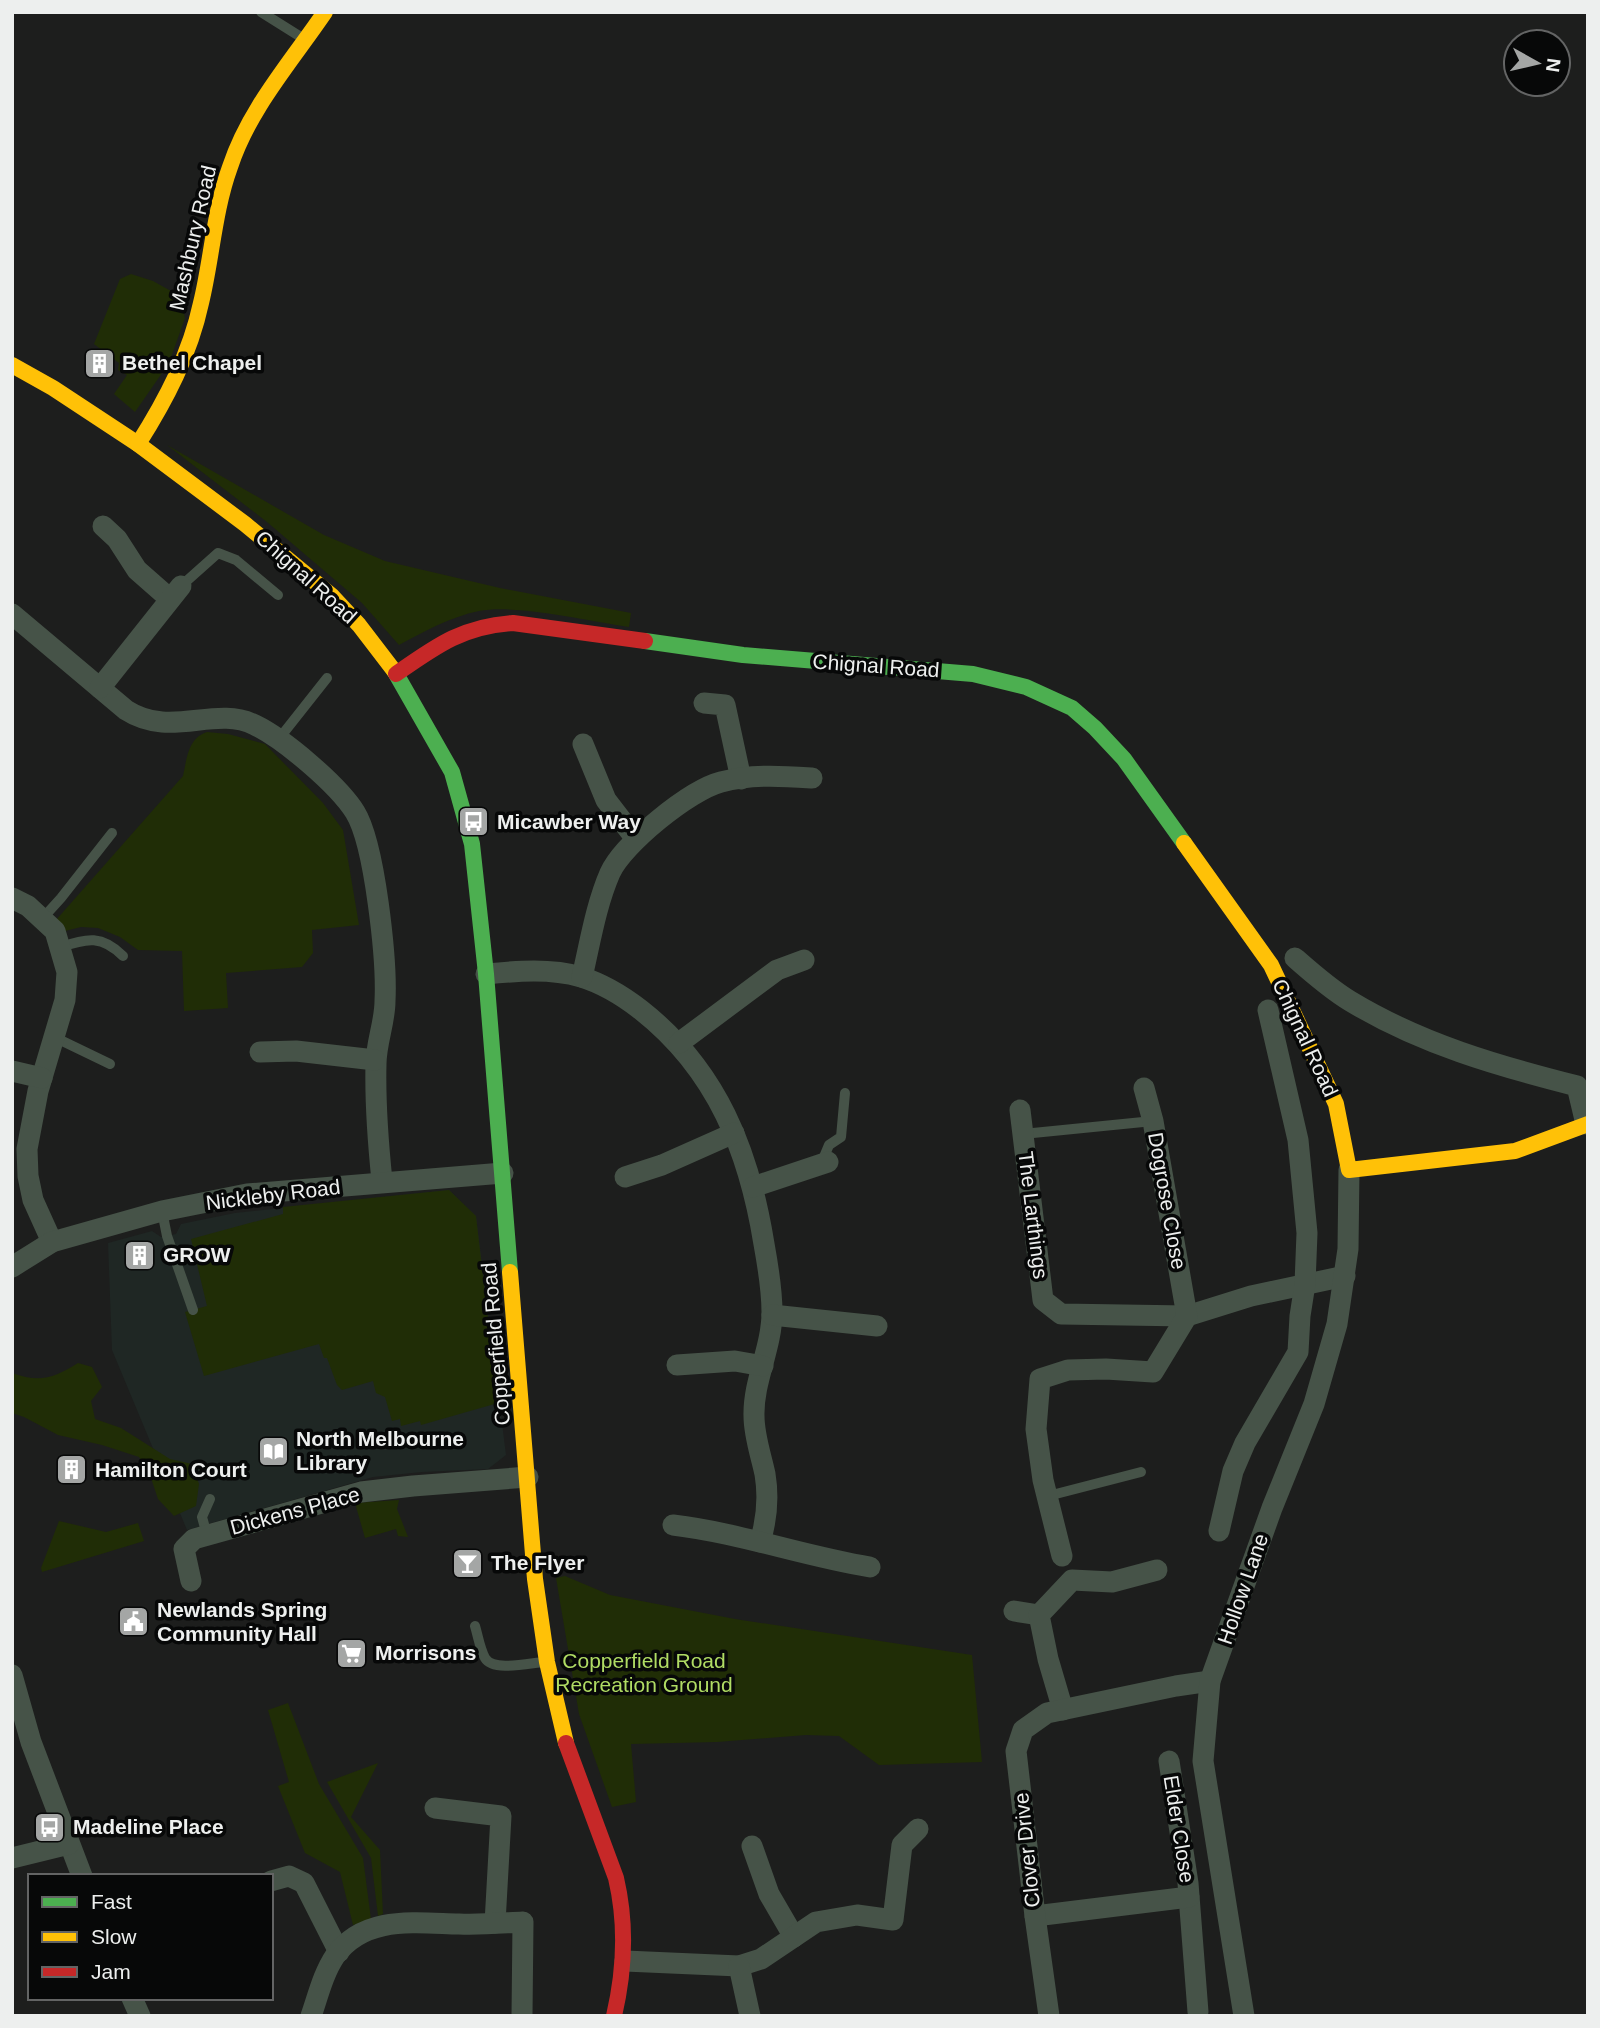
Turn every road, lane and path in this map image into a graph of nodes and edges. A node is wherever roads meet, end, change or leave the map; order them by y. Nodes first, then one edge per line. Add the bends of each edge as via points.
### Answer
1 (261, 12) edge
2 (325, 12) edge
3 (306, 40) junction
4 (12, 365) edge
5 (138, 444) junction
6 (103, 526) dead end
7 (176, 592) junction
8 (278, 594) dead end
9 (12, 614) edge
10 (396, 674) junction
11 (327, 678) dead end
12 (100, 688) junction
13 (704, 703) dead end
14 (278, 740) junction
15 (583, 744) dead end
16 (812, 778) dead end
17 (741, 779) junction
18 (112, 833) dead end
19 (636, 839) junction
20 (12, 898) edge
21 (42, 919) junction
22 (61, 947) junction
23 (123, 956) dead end
24 (1294, 958) dead end
25 (804, 960) dead end
26 (486, 974) junction
27 (582, 977) junction
28 (1268, 1010) dead end
29 (54, 1037) junction
30 (679, 1043) junction
31 (260, 1052) dead end
32 (375, 1060) junction
33 (110, 1063) dead end
34 (12, 1070) edge
35 (42, 1077) junction
36 (1144, 1088) dead end
37 (845, 1093) dead end
38 (1020, 1110) dead end
39 (1153, 1121) junction
40 (1587, 1124) edge
41 (734, 1133) junction
42 (1023, 1134) junction
43 (825, 1163) joint
44 (1349, 1170) junction
45 (503, 1173) junction
46 (625, 1177) dead end
47 (382, 1181) junction
48 (753, 1187) junction
49 (162, 1211) junction
50 (52, 1242) junction
51 (12, 1267) edge
52 (1345, 1276) junction
53 (1305, 1284) junction
54 (193, 1310) dead end
55 (772, 1315) junction
56 (1187, 1316) junction
57 (877, 1326) dead end
58 (677, 1365) dead end
59 (763, 1366) junction
60 (1141, 1472) dead end
61 (528, 1477) junction
62 (1048, 1496) junction
63 (210, 1499) dead end
64 (673, 1525) dead end
65 (1219, 1531) dead end
66 (207, 1535) junction
67 (760, 1542) junction
68 (1062, 1556) dead end
69 (870, 1567) dead end
70 (1157, 1570) dead end
71 (191, 1581) dead end
72 (1014, 1611) dead end
73 (1039, 1615) junction
74 (474, 1626) dead end
75 (547, 1662) junction
76 (12, 1675) edge
77 (1210, 1681) junction
78 (1063, 1710) junction
79 (22, 1745) edge
80 (1168, 1761) dead end
81 (435, 1808) dead end
82 (918, 1829) dead end
83 (69, 1843) junction
84 (752, 1846) dead end
85 (12, 1858) edge
86 (81, 1874) edge
87 (273, 1880) edge
88 (1189, 1897) junction
89 (1035, 1916) junction
90 (495, 1923) junction
91 (794, 1937) junction
92 (339, 1952) junction
93 (625, 1961) junction
94 (739, 1966) junction
95 (133, 2000) edge
96 (1198, 2012) dead end
97 (522, 2015) edge
98 (140, 2016) edge
99 (311, 2016) edge
100 (614, 2016) edge
101 (750, 2016) edge
102 (1049, 2016) edge
103 (1244, 2016) edge

1 - 3 lane
2 - 3 street, Mashbury Road
3 - 5 street, Mashbury Road via 241,139 216,219 201,304 186,355 168,396
4 - 5 street, Chignal Road
5 - 10 street, Chignal Road via 256,532 332,596
6 - 7 street via 137,570
7 - 8 lane via 218,553 236,560
7 - 12 street
9 - 12 street
10 - 26 street, Copperfield Road via 452,772 472,844
10 - 44 street, Chignal Road via 473,627 513,623 743,655 951,671 1046,694 1072,708 1124,758 1271,965 1336,1104
11 - 14 lane
12 - 14 street via 139,719 157,723 242,720
13 - 17 street via 725,705
14 - 32 street via 337,789 356,814 371,859 386,999
15 - 19 street via 606,800
16 - 17 street via 760,775
17 - 19 street via 718,783 680,804
18 - 21 lane
19 - 27 street via 611,871
20 - 21 street
21 - 22 street via 55,931
22 - 23 lane via 93,940 116,948
22 - 29 street via 67,985
24 - 40 street, Chignal Road via 1348,1000 1442,1047 1577,1086
25 - 30 street via 778,970
26 - 27 street via 532,971
26 - 45 street, Copperfield Road
27 - 30 street via 630,1002
28 - 53 street via 1298,1140 1307,1233
29 - 33 lane
29 - 35 street
30 - 41 street via 708,1082
31 - 32 street
32 - 47 street
34 - 35 street
35 - 50 street via 27,1149 28,1176 33,1200
36 - 39 street, Dogrose Close
37 - 43 lane via 841,1137 829,1145
38 - 42 street, The Larthings
39 - 42 lane
39 - 56 street, Dogrose Close
40 - 44 street, Chignal Road via 1516,1151
41 - 46 street
41 - 48 street
42 - 56 street, The Larthings via 1044,1300 1061,1314
43 - 48 street
44 - 52 street, Hollow Lane
45 - 47 street, Nickleby Road
45 - 61 street, Copperfield Road
47 - 49 street, Nickleby Road via 247,1194
48 - 55 street via 769,1270
49 - 50 street, Nickleby Road
49 - 54 lane
50 - 51 street, Nickleby Road
52 - 53 street, The Larthings
52 - 77 street, Hollow Lane via 1338,1324 1314,1404
53 - 56 street, The Larthings
53 - 65 street via 1298,1352 1245,1443 1233,1471
55 - 57 street
55 - 59 street
56 - 62 street via 1153,1372 1068,1370 1040,1380 1036,1429
58 - 59 street via 735,1361
59 - 67 street via 754,1415 767,1493
60 - 62 lane
61 - 66 street, Dickens Place via 361,1492
61 - 75 street, Copperfield Road
62 - 68 street
63 - 66 lane via 202,1517
64 - 67 street
66 - 71 street, Dickens Place via 184,1549
67 - 69 street
70 - 73 street via 1112,1582 1072,1580
72 - 73 street
73 - 78 street
74 - 75 lane via 491,1664
75 - 93 street, Copperfield Road via 564,1738 616,1878 625,1922
76 - 79 street
77 - 78 street, Clover Drive
77 - 103 street, Hollow Lane via 1203,1761
78 - 89 street, Clover Drive via 1047,1713 1023,1730 1016,1751
79 - 83 street
80 - 88 street, Elder Close
81 - 90 street via 501,1816
82 - 91 street via 902,1845 893,1920 857,1915 816,1922
83 - 85 street
83 - 86 street
84 - 91 street via 769,1894
87 - 92 street via 289,1876 304,1883
88 - 89 street, Elder Close
88 - 96 street, Elder Close
89 - 102 street, Clover Drive
90 - 92 street via 389,1923 365,1931
90 - 97 street via 523,1923
91 - 94 street via 761,1959
92 - 99 street via 325,1975
93 - 94 street
93 - 100 street, Copperfield Road
94 - 101 street
95 - 98 street

